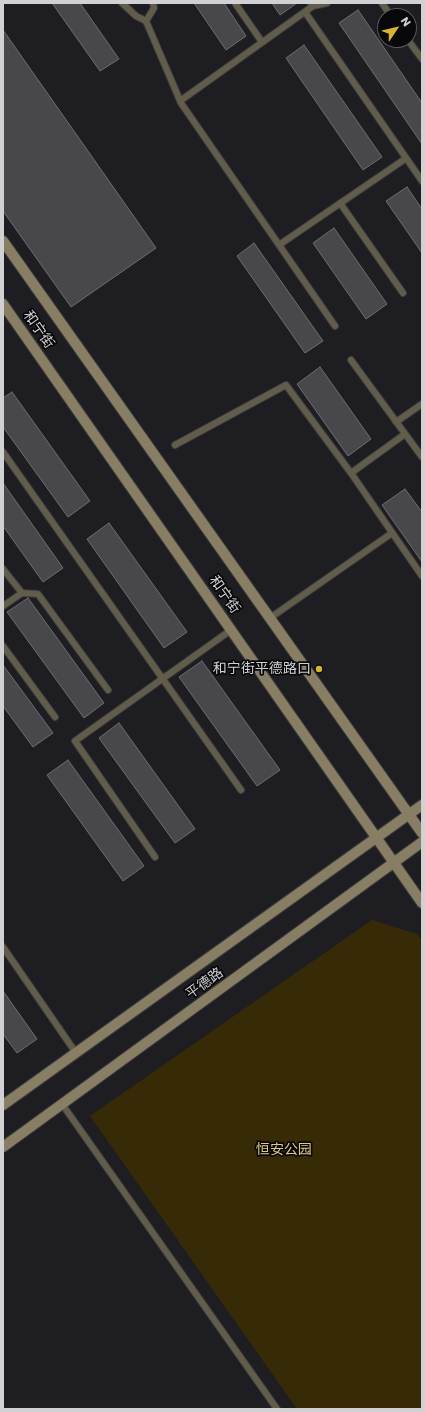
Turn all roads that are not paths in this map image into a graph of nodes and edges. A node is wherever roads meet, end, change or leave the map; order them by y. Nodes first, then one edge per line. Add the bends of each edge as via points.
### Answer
1 (122, 3) edge
2 (153, 3) edge
3 (235, 3) edge
4 (327, 3) edge
5 (312, 4) edge
6 (305, 12) junction
7 (146, 21) junction
8 (262, 42) junction
9 (414, 48) edge
10 (422, 59) edge
11 (180, 101) junction
12 (405, 159) junction
13 (422, 181) edge
14 (340, 203) junction
15 (3, 241) edge
16 (279, 245) junction
17 (404, 293) dead end
18 (3, 304) edge
19 (335, 326) dead end
20 (351, 360) dead end
21 (422, 404) edge
22 (396, 422) junction
23 (405, 434) junction
24 (175, 445) dead end
25 (3, 452) edge
26 (422, 457) edge
27 (350, 473) junction
28 (392, 532) junction
29 (3, 569) edge
30 (422, 576) edge
31 (22, 593) junction
32 (3, 606) edge
33 (270, 618) junction
34 (231, 630) junction
35 (3, 646) edge
36 (164, 678) junction
37 (108, 690) dead end
38 (55, 717) dead end
39 (241, 790) dead end
40 (422, 805) edge
41 (409, 814) junction
42 (422, 833) edge
43 (376, 838) junction
44 (422, 842) edge
45 (155, 857) dead end
46 (394, 864) junction
47 (422, 903) edge
48 (3, 947) edge
49 (76, 1053) junction
50 (62, 1104) junction
51 (3, 1105) edge
52 (3, 1147) edge
53 (277, 1409) edge

1 - 7 lane
2 - 7 lane via 154,8
3 - 8 lane
4 - 5 lane
5 - 6 lane
6 - 8 lane
6 - 12 lane
7 - 11 lane
8 - 11 lane
9 - 10 lane
11 - 16 lane
12 - 13 lane
12 - 14 lane
14 - 16 lane
14 - 17 lane
15 - 33 main road, 和宁街
16 - 19 lane
18 - 34 main road, 和宁街
20 - 22 lane
21 - 22 lane
22 - 23 lane
23 - 26 lane
23 - 27 lane
24 - 27 lane via 286,385
25 - 36 lane
27 - 28 lane
28 - 30 lane
28 - 33 lane
29 - 31 lane
31 - 32 lane
31 - 37 lane via 38,594
33 - 41 main road, 和宁街
34 - 36 lane
34 - 43 main road, 和宁街
35 - 38 lane
36 - 39 lane
36 - 45 lane via 75,741
40 - 41 main road, 平德路
41 - 42 main road, 和宁街
41 - 43 main road, 平德路
43 - 46 main road, 和宁街
43 - 49 main road, 平德路
44 - 46 main road, 平德路
46 - 47 main road, 和宁街
46 - 50 main road, 平德路
48 - 49 lane
49 - 51 main road, 平德路
50 - 52 main road, 平德路
50 - 53 lane

